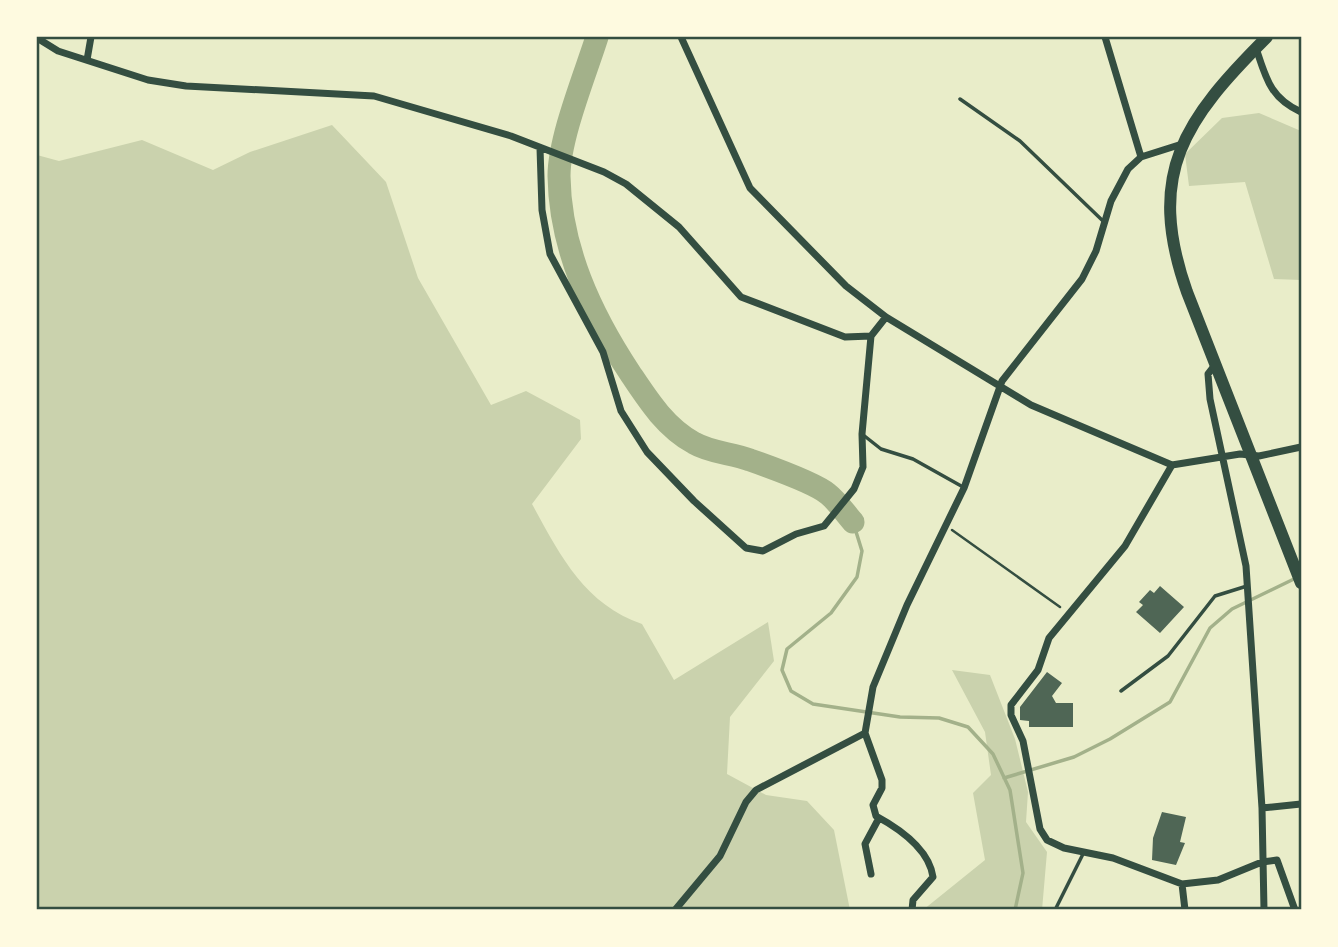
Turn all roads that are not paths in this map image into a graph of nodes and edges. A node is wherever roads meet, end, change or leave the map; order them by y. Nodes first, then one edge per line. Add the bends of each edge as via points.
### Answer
1 (90, 37) edge
2 (681, 37) edge
3 (1105, 37) edge
4 (1267, 37) edge
5 (37, 38) edge
6 (1256, 48) junction
7 (87, 60) junction
8 (960, 99) dead end
9 (1301, 112) edge
10 (1182, 144) junction
11 (544, 150) junction
12 (1141, 157) junction
13 (1104, 222) junction
14 (886, 317) junction
15 (871, 336) junction
16 (1215, 364) junction
17 (1000, 388) junction
18 (862, 434) junction
19 (1301, 447) edge
20 (1251, 455) junction
21 (1222, 456) junction
22 (1172, 465) junction
23 (964, 488) junction
24 (1299, 578) edge
25 (1247, 586) junction
26 (1121, 691) dead end
27 (865, 733) junction
28 (1301, 804) edge
29 (1262, 808) junction
30 (879, 818) junction
31 (1084, 852) junction
32 (1262, 863) junction
33 (872, 874) dead end
34 (1182, 884) junction
35 (675, 910) edge
36 (912, 910) edge
37 (1055, 910) edge
38 (1185, 910) edge
39 (1264, 910) edge
40 (1296, 910) edge

1 - 7 street
2 - 14 street via 750,188 846,286
3 - 12 street
4 - 6 main road
5 - 7 street
6 - 9 street via 1269,88
6 - 10 main road via 1206,103
7 - 11 street via 167,84 374,96
8 - 13 lane via 1020,141
10 - 12 street
10 - 16 main road via 1171,190 1171,230 1179,268
11 - 15 street via 626,184 679,227 741,297 845,337
11 - 18 street via 542,210 550,254 599,344 621,411 647,452 735,540 755,552 830,521 854,489 863,467
12 - 13 street via 1128,169
13 - 17 street via 1082,279
14 - 15 street
14 - 17 street
15 - 18 street
16 - 20 main road
16 - 21 street via 1209,384
17 - 22 street
17 - 23 street
18 - 23 lane via 881,449 913,459
19 - 20 street
20 - 21 street
20 - 24 main road
21 - 22 street
21 - 25 street
22 - 31 street via 1125,546 1049,638 1038,670 1012,705 1040,829 1047,841
23 - 27 street via 907,605 871,700
25 - 26 lane via 1214,596 1168,656
25 - 29 street
27 - 30 street via 882,780 873,805
27 - 35 street via 756,790 720,856
28 - 29 street
29 - 32 street
30 - 33 street via 865,844
30 - 36 street via 904,832 930,862 933,877 913,900
31 - 34 street
31 - 37 lane
32 - 34 street via 1219,880
32 - 39 street
32 - 40 street via 1277,860
34 - 38 street

